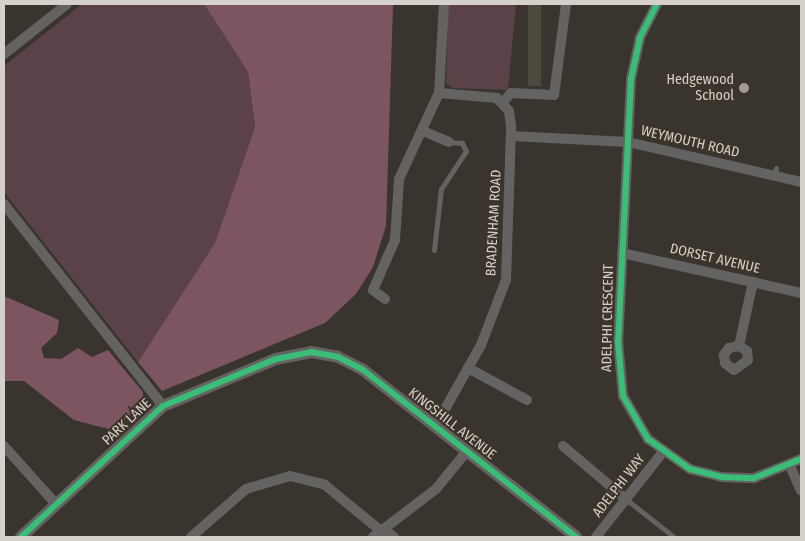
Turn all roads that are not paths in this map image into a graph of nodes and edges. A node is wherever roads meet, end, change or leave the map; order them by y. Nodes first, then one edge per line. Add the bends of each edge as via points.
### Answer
1 (67, 4) edge
2 (444, 4) edge
3 (566, 4) edge
4 (657, 4) edge
5 (4, 54) edge
6 (439, 93) junction
7 (503, 102) junction
8 (423, 131) junction
9 (511, 136) junction
10 (449, 142) joint
11 (628, 142) junction
12 (801, 182) edge
13 (4, 204) edge
14 (434, 250) dead end
15 (622, 253) junction
16 (753, 282) junction
17 (801, 293) edge
18 (386, 299) dead end
19 (739, 346) dead end
20 (302, 352) joint
21 (468, 368) junction
22 (527, 400) dead end
23 (163, 406) junction
24 (435, 427) junction
25 (4, 446) edge
26 (563, 446) dead end
27 (467, 451) junction
28 (663, 452) junction
29 (801, 459) edge
30 (790, 466) junction
31 (801, 491) edge
32 (626, 500) junction
33 (57, 505) junction
34 (380, 533) edge
35 (21, 537) edge
36 (191, 537) edge
37 (394, 537) edge
38 (576, 537) edge
39 (596, 537) edge
40 (674, 537) edge

1 - 5 street
2 - 6 street
3 - 7 street via 554,95 511,93
4 - 11 street, ADELPHI CRESCENT via 636,51
6 - 7 street via 490,95
6 - 8 street
7 - 9 street, BRADENHAM ROAD via 511,116
8 - 10 street
8 - 18 street via 399,179 396,240 372,290
9 - 11 street, WEYMOUTH ROAD
9 - 21 street, BRADENHAM ROAD via 506,280
10 - 14 lane via 462,143 466,151 441,189
11 - 12 street, WEYMOUTH ROAD via 776,172
11 - 15 street, ADELPHI CRESCENT
13 - 23 street
15 - 16 street, DORSET AVENUE
15 - 28 street, ADELPHI CRESCENT via 618,341 620,386 636,423
16 - 17 street, DORSET AVENUE
16 - 19 street
20 - 23 street, PARK LANE
20 - 24 street, KINGSHILL AVENUE via 328,354 352,363
21 - 22 street
21 - 24 street, BRADENHAM ROAD
23 - 33 street, PARK LANE
24 - 27 street, KINGSHILL AVENUE
25 - 33 street
26 - 32 street
27 - 34 street via 440,485
27 - 38 street, KINGSHILL AVENUE
28 - 30 street, ADELPHI CRESCENT via 690,469 732,478 764,476
28 - 32 street, ADELPHI WAY
29 - 30 street, ADELPHI CRESCENT
30 - 31 street
32 - 39 street, ADELPHI WAY
32 - 40 lane
33 - 35 street, PARK LANE
34 - 36 street via 325,485 290,476 246,489
34 - 37 street

